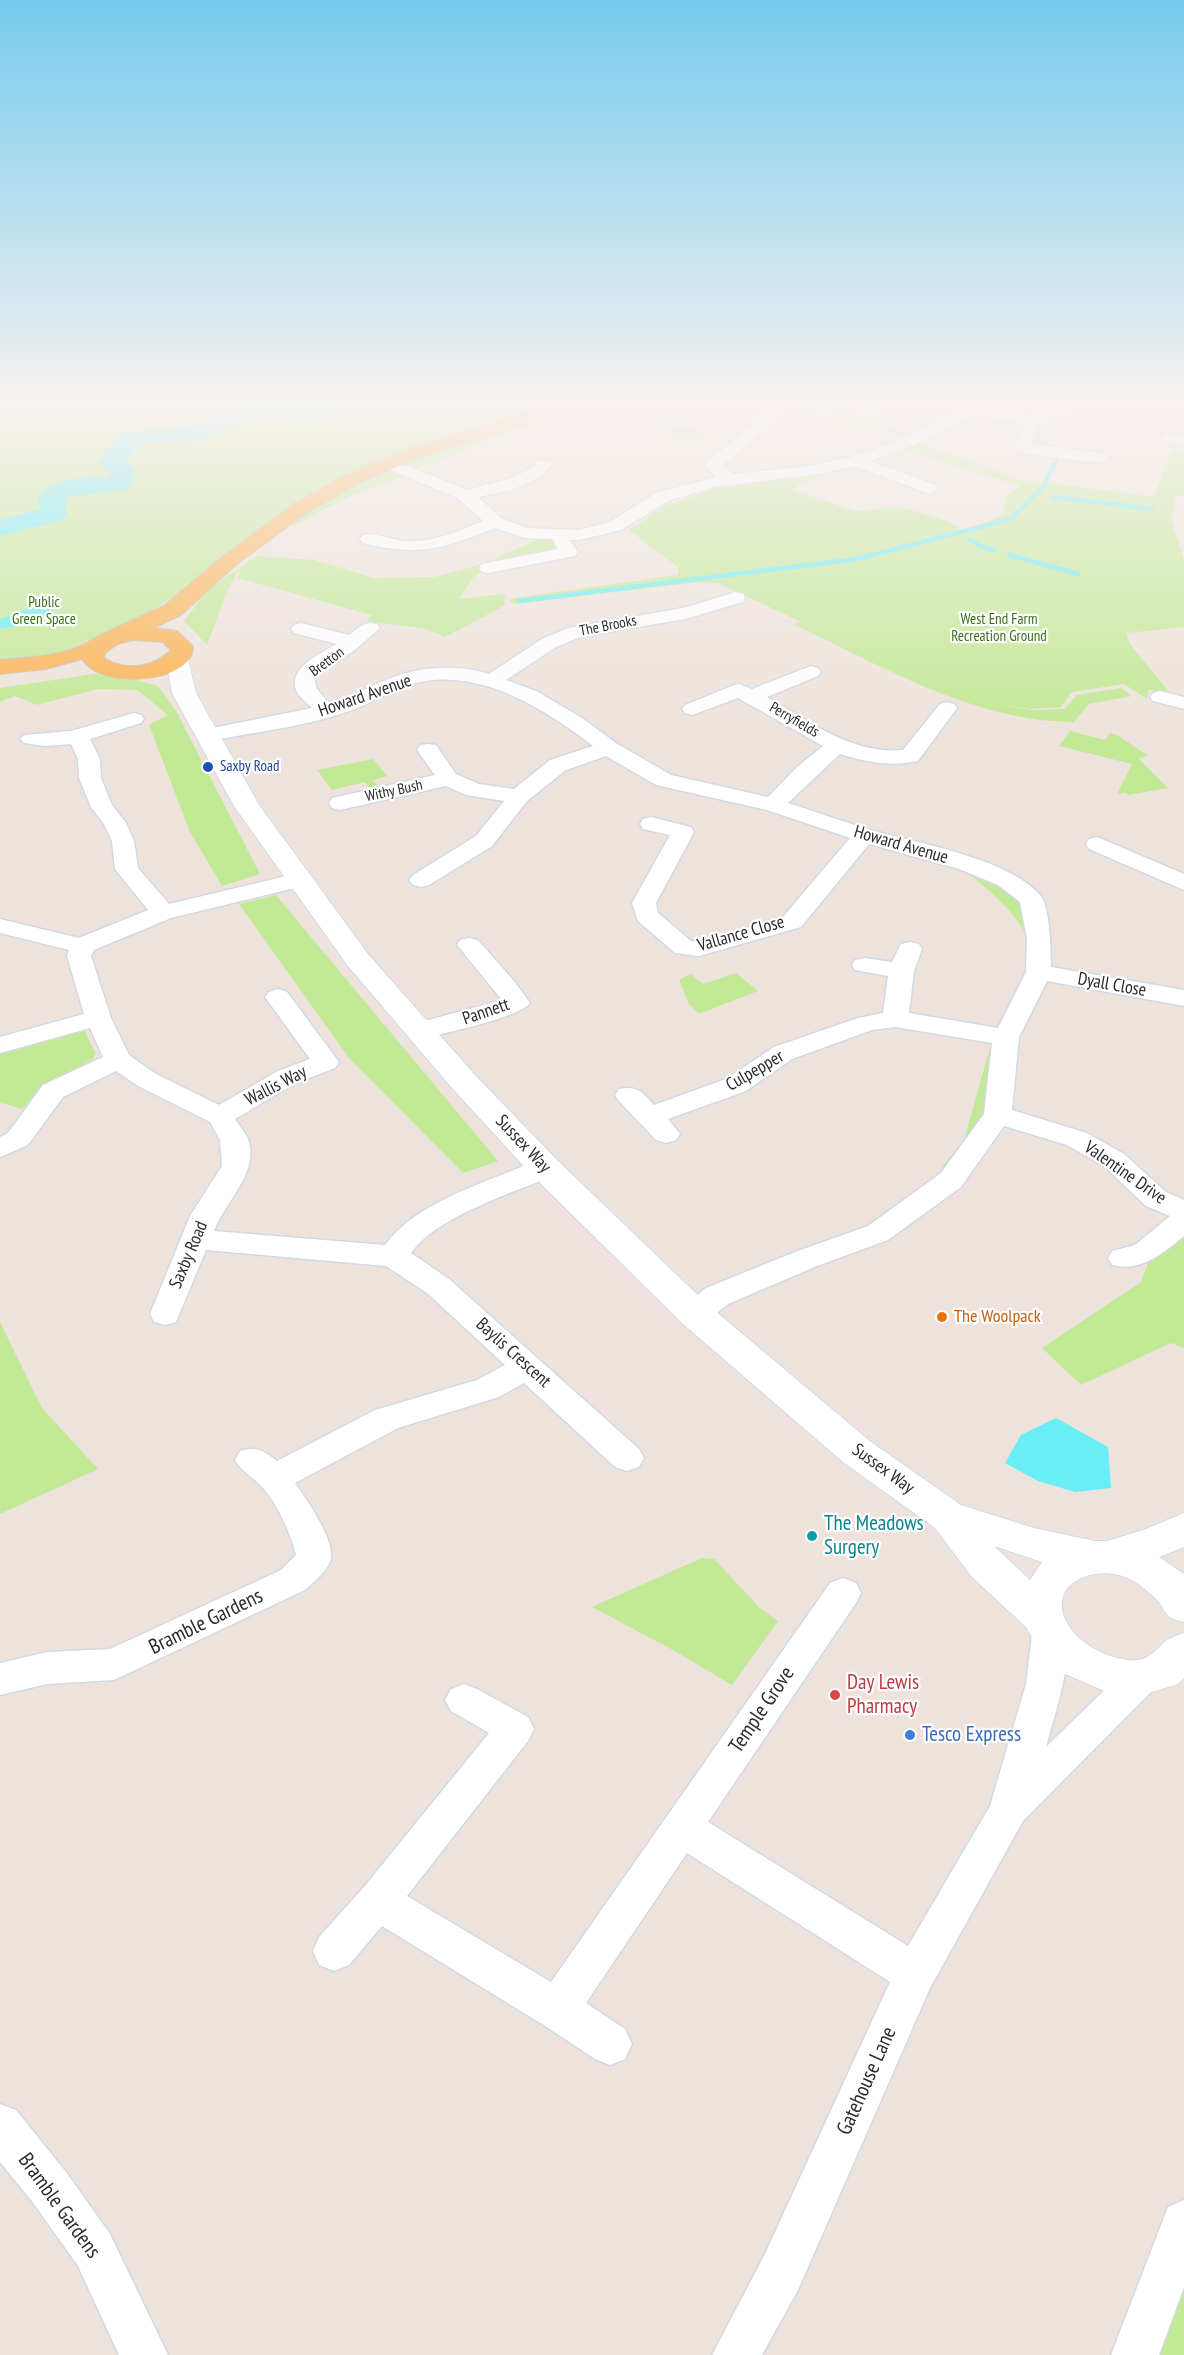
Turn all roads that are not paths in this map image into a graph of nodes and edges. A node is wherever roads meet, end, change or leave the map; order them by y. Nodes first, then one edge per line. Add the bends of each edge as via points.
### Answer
1 (294, 513) edge
2 (485, 513) edge
3 (636, 513) edge
4 (495, 522) junction
5 (559, 536) junction
6 (369, 539) dead end
7 (488, 568) dead end
8 (736, 598) dead end
9 (173, 610) junction
10 (370, 628) dead end
11 (301, 629) dead end
12 (122, 635) junction
13 (170, 636) junction
14 (352, 642) junction
15 (95, 649) junction
16 (177, 659) junction
17 (46, 662) junction
18 (0, 667) edge
19 (109, 670) junction
20 (144, 671) junction
21 (811, 672) dead end
22 (492, 681) junction
23 (184, 693) junction
24 (751, 696) junction
25 (1160, 697) dead end
26 (1184, 703) edge
27 (692, 708) dead end
28 (946, 708) dead end
29 (326, 711) junction
30 (134, 719) dead end
31 (208, 735) junction
32 (78, 737) junction
33 (31, 740) dead end
34 (837, 745) junction
35 (608, 748) junction
36 (428, 750) dead end
37 (448, 779) junction
38 (519, 796) junction
39 (340, 803) dead end
40 (773, 805) junction
41 (651, 824) dead end
42 (864, 835) junction
43 (1097, 844) dead end
44 (299, 880) junction
45 (423, 882) dead end
46 (1184, 883) edge
47 (163, 913) junction
48 (0, 926) edge
49 (469, 945) dead end
50 (83, 946) junction
51 (864, 965) dead end
52 (1039, 972) junction
53 (278, 997) dead end
54 (1184, 998) edge
55 (98, 1018) junction
56 (895, 1019) junction
57 (419, 1031) junction
58 (1006, 1037) junction
59 (0, 1045) edge
60 (118, 1060) junction
61 (629, 1095) dead end
62 (998, 1115) junction
63 (220, 1116) junction
64 (0, 1148) edge
65 (545, 1168) junction
66 (1184, 1211) edge
67 (1184, 1220) edge
68 (195, 1239) junction
69 (393, 1256) junction
70 (1123, 1258) dead end
71 (165, 1314) dead end
72 (695, 1314) junction
73 (528, 1366) junction
74 (627, 1458) dead end
75 (949, 1517) junction
76 (1184, 1529) edge
77 (1102, 1557) junction
78 (843, 1593) dead end
79 (1184, 1603) edge
80 (1047, 1625) junction
81 (1167, 1670) edge
82 (0, 1679) edge
83 (464, 1700) dead end
84 (1008, 1810) junction
85 (681, 1827) junction
86 (378, 1901) junction
87 (334, 1951) dead end
88 (915, 1974) junction
89 (557, 2009) junction
90 (610, 2044) dead end
91 (0, 2126) edge
92 (1184, 2223) edge
93 (144, 2355) edge
94 (736, 2355) edge
95 (1135, 2355) edge

1 - 9 main road
2 - 4 street
3 - 5 street via 615,526
4 - 5 street via 525,533
4 - 6 street via 427,545 406,546
5 - 7 street via 569,552
8 - 22 street, The Brooks via 685,613 575,632 549,643
9 - 12 main road
9 - 13 main road
10 - 14 street, Bretton
11 - 14 street, Bretton
12 - 13 main road via 147,632
12 - 15 main road
13 - 16 main road via 182,646
14 - 29 street, Bretton via 311,669 305,678 306,690
15 - 17 main road
15 - 19 main road via 94,661
16 - 20 main road
16 - 23 street, Sussex Way
17 - 18 main road
17 - 19 main road
19 - 20 main road
20 - 23 street
21 - 24 street, Perryfields
22 - 29 street, Howard Avenue via 471,675 406,679
22 - 35 street, Howard Avenue via 557,711
23 - 31 street, Sussex Way
24 - 27 street, Perryfields via 739,690
24 - 34 street, Perryfields
25 - 26 street
28 - 34 street, Perryfields via 910,756 878,758
29 - 31 street, Howard Avenue
30 - 32 street
31 - 44 street, Sussex Way via 247,806
32 - 33 street
32 - 47 street via 89,759 90,778 102,807 123,841 127,868
34 - 40 street, Perryfields
35 - 38 street via 558,765
35 - 40 street, Howard Avenue via 664,780
36 - 37 street, Withy Bush
37 - 38 street, Withy Bush via 474,790
37 - 39 street, Withy Bush
38 - 45 street via 484,841
40 - 42 street, Howard Avenue
41 - 42 street, Vallance Close via 683,832 644,903 647,916 684,948 699,949 792,922
42 - 52 street, Howard Avenue via 968,864 1006,880 1031,899 1039,939
43 - 46 street
44 - 47 street
44 - 57 street, Sussex Way via 358,960
47 - 50 street
48 - 50 street
49 - 57 street, Pannett via 517,1003
50 - 55 street via 79,956
51 - 56 street via 906,960
52 - 54 street, Dyall Close
52 - 58 street, Howard Avenue
53 - 63 street, Wallis Way via 326,1062 286,1077
55 - 59 street
55 - 60 street
56 - 58 street, Culpepper
56 - 61 street, Culpepper via 867,1023 783,1053 736,1085 659,1125
57 - 65 street, Sussex Way
58 - 62 street, Howard Avenue
60 - 63 street via 147,1080
60 - 64 street via 53,1091 18,1139
62 - 66 street, Valentine Drive via 1077,1139 1114,1160 1155,1198
62 - 72 street via 951,1180 878,1233 717,1296
63 - 68 street, Saxby Road via 234,1140 236,1166
65 - 69 street via 432,1217 406,1238
65 - 72 street, Sussex Way
67 - 70 street, Valentine Drive via 1145,1252
68 - 69 street, Baylis Crescent
68 - 71 street, Saxby Road
69 - 73 street, Baylis Crescent via 438,1286
72 - 75 street, Sussex Way via 857,1452
73 - 74 street, Baylis Crescent
73 - 82 street, Bramble Gardens via 488,1389 387,1419 264,1469 309,1535 314,1559 293,1580 114,1664 47,1668
75 - 77 street, Sussex Way via 1026,1542
75 - 80 street, Sussex Way via 986,1565
76 - 77 street via 1159,1541
77 - 79 street, Sussex Way via 1132,1562 1153,1571
77 - 80 street via 1073,1562 1052,1578 1042,1604
78 - 85 street, Temple Grove
80 - 81 street, Sussex Way via 1061,1648 1087,1667 1122,1677
80 - 84 street, Gatehouse Lane via 1045,1684
81 - 84 street, Gatehouse Lane
83 - 86 street via 515,1729
84 - 88 street, Gatehouse Lane
85 - 88 street
85 - 89 street, Temple Grove
86 - 87 street
86 - 89 street
88 - 94 street, Gatehouse Lane via 782,2273
89 - 90 street
91 - 93 street, Bramble Gardens via 94,2250
92 - 95 street

